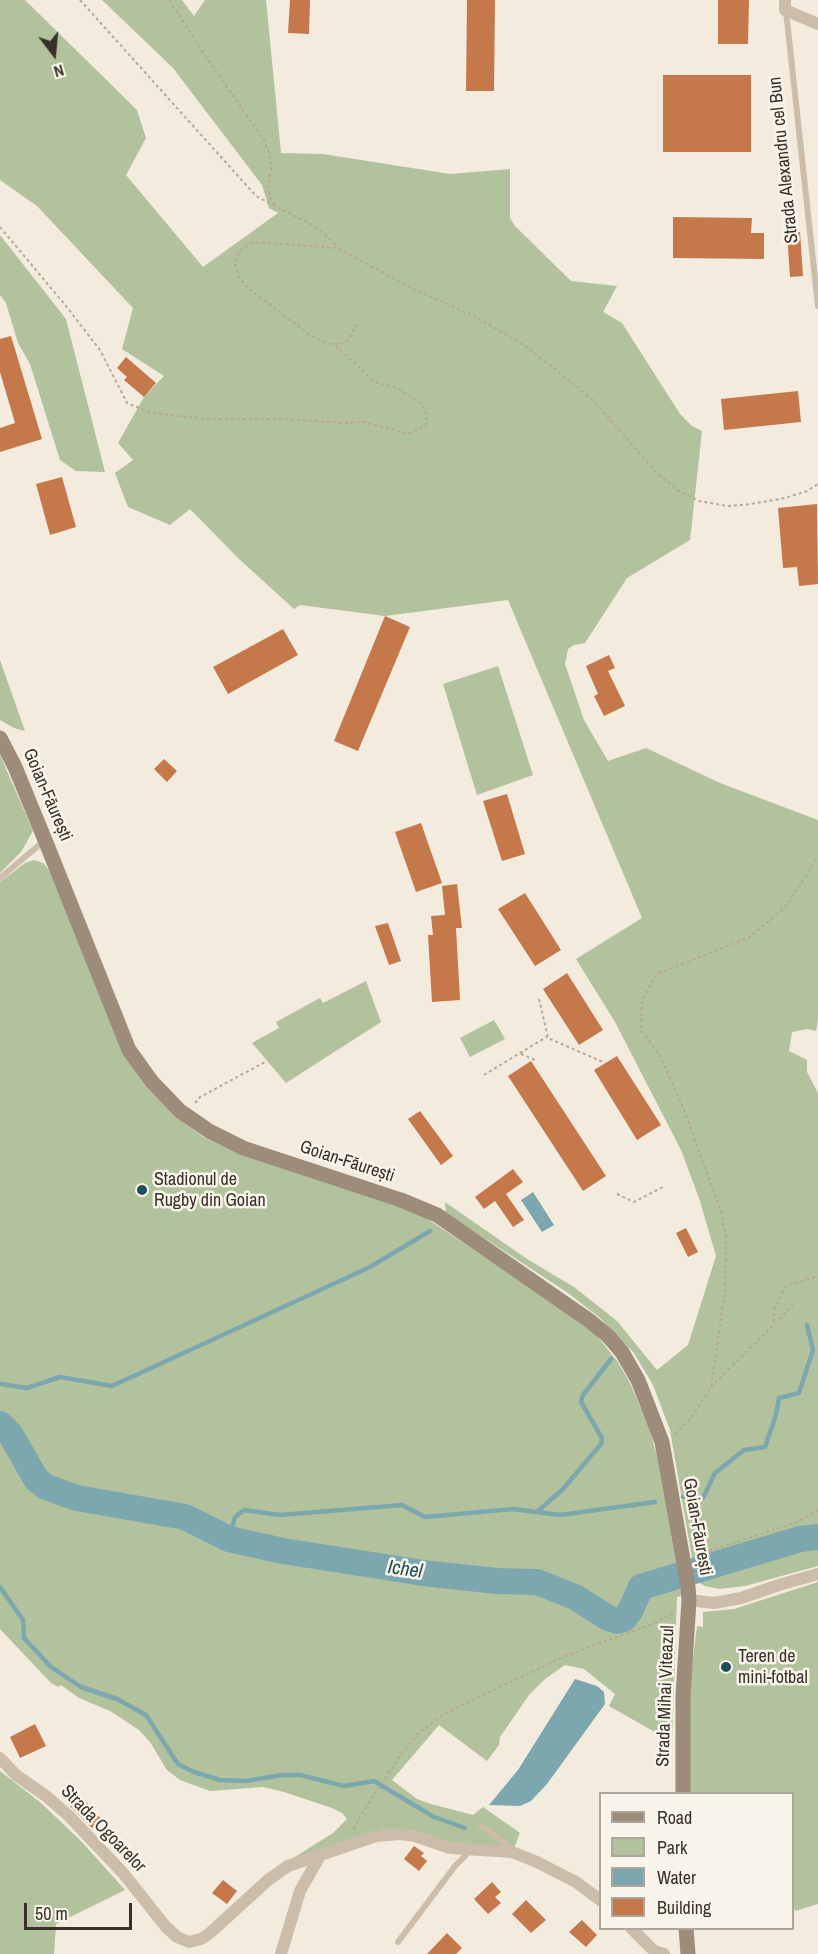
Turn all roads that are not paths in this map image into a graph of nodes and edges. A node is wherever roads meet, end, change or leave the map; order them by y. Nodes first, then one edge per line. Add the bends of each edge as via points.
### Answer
1 (785, 5) edge
2 (818, 24) edge
3 (818, 306) edge
4 (0, 738) edge
5 (45, 840) junction
6 (0, 878) edge
7 (818, 1574) edge
8 (689, 1594) junction
9 (0, 1758) edge
10 (683, 1792) edge
11 (482, 1826) dead end
12 (472, 1850) junction
13 (512, 1852) junction
14 (321, 1854) junction
15 (599, 1899) edge
16 (632, 1930) edge
17 (686, 1930) edge
18 (398, 1942) dead end
19 (280, 1954) edge
20 (664, 1954) edge
21 (688, 1954) edge

1 - 2 street, Strada Alexandru cel Bun
1 - 3 lane, Strada Alexandru cel Bun
4 - 5 street, Goian-Făurești
5 - 6 lane
5 - 8 street, Goian-Făurești via 129,1050 180,1111 243,1148 437,1215 590,1321 622,1352 638,1380 662,1442
7 - 8 street via 714,1603
8 - 10 street, Strada Mihai Viteazul
9 - 14 street, Strada Ogoarelor via 69,1816 123,1873 166,1928 189,1942 210,1933 288,1866
11 - 13 lane
12 - 13 street, Strada Ogoarelor
12 - 14 street, Strada Ogoarelor via 399,1834 376,1836
12 - 18 lane via 455,1866
13 - 15 street via 576,1882
14 - 19 street via 300,1891
16 - 20 street via 654,1951
17 - 21 street

